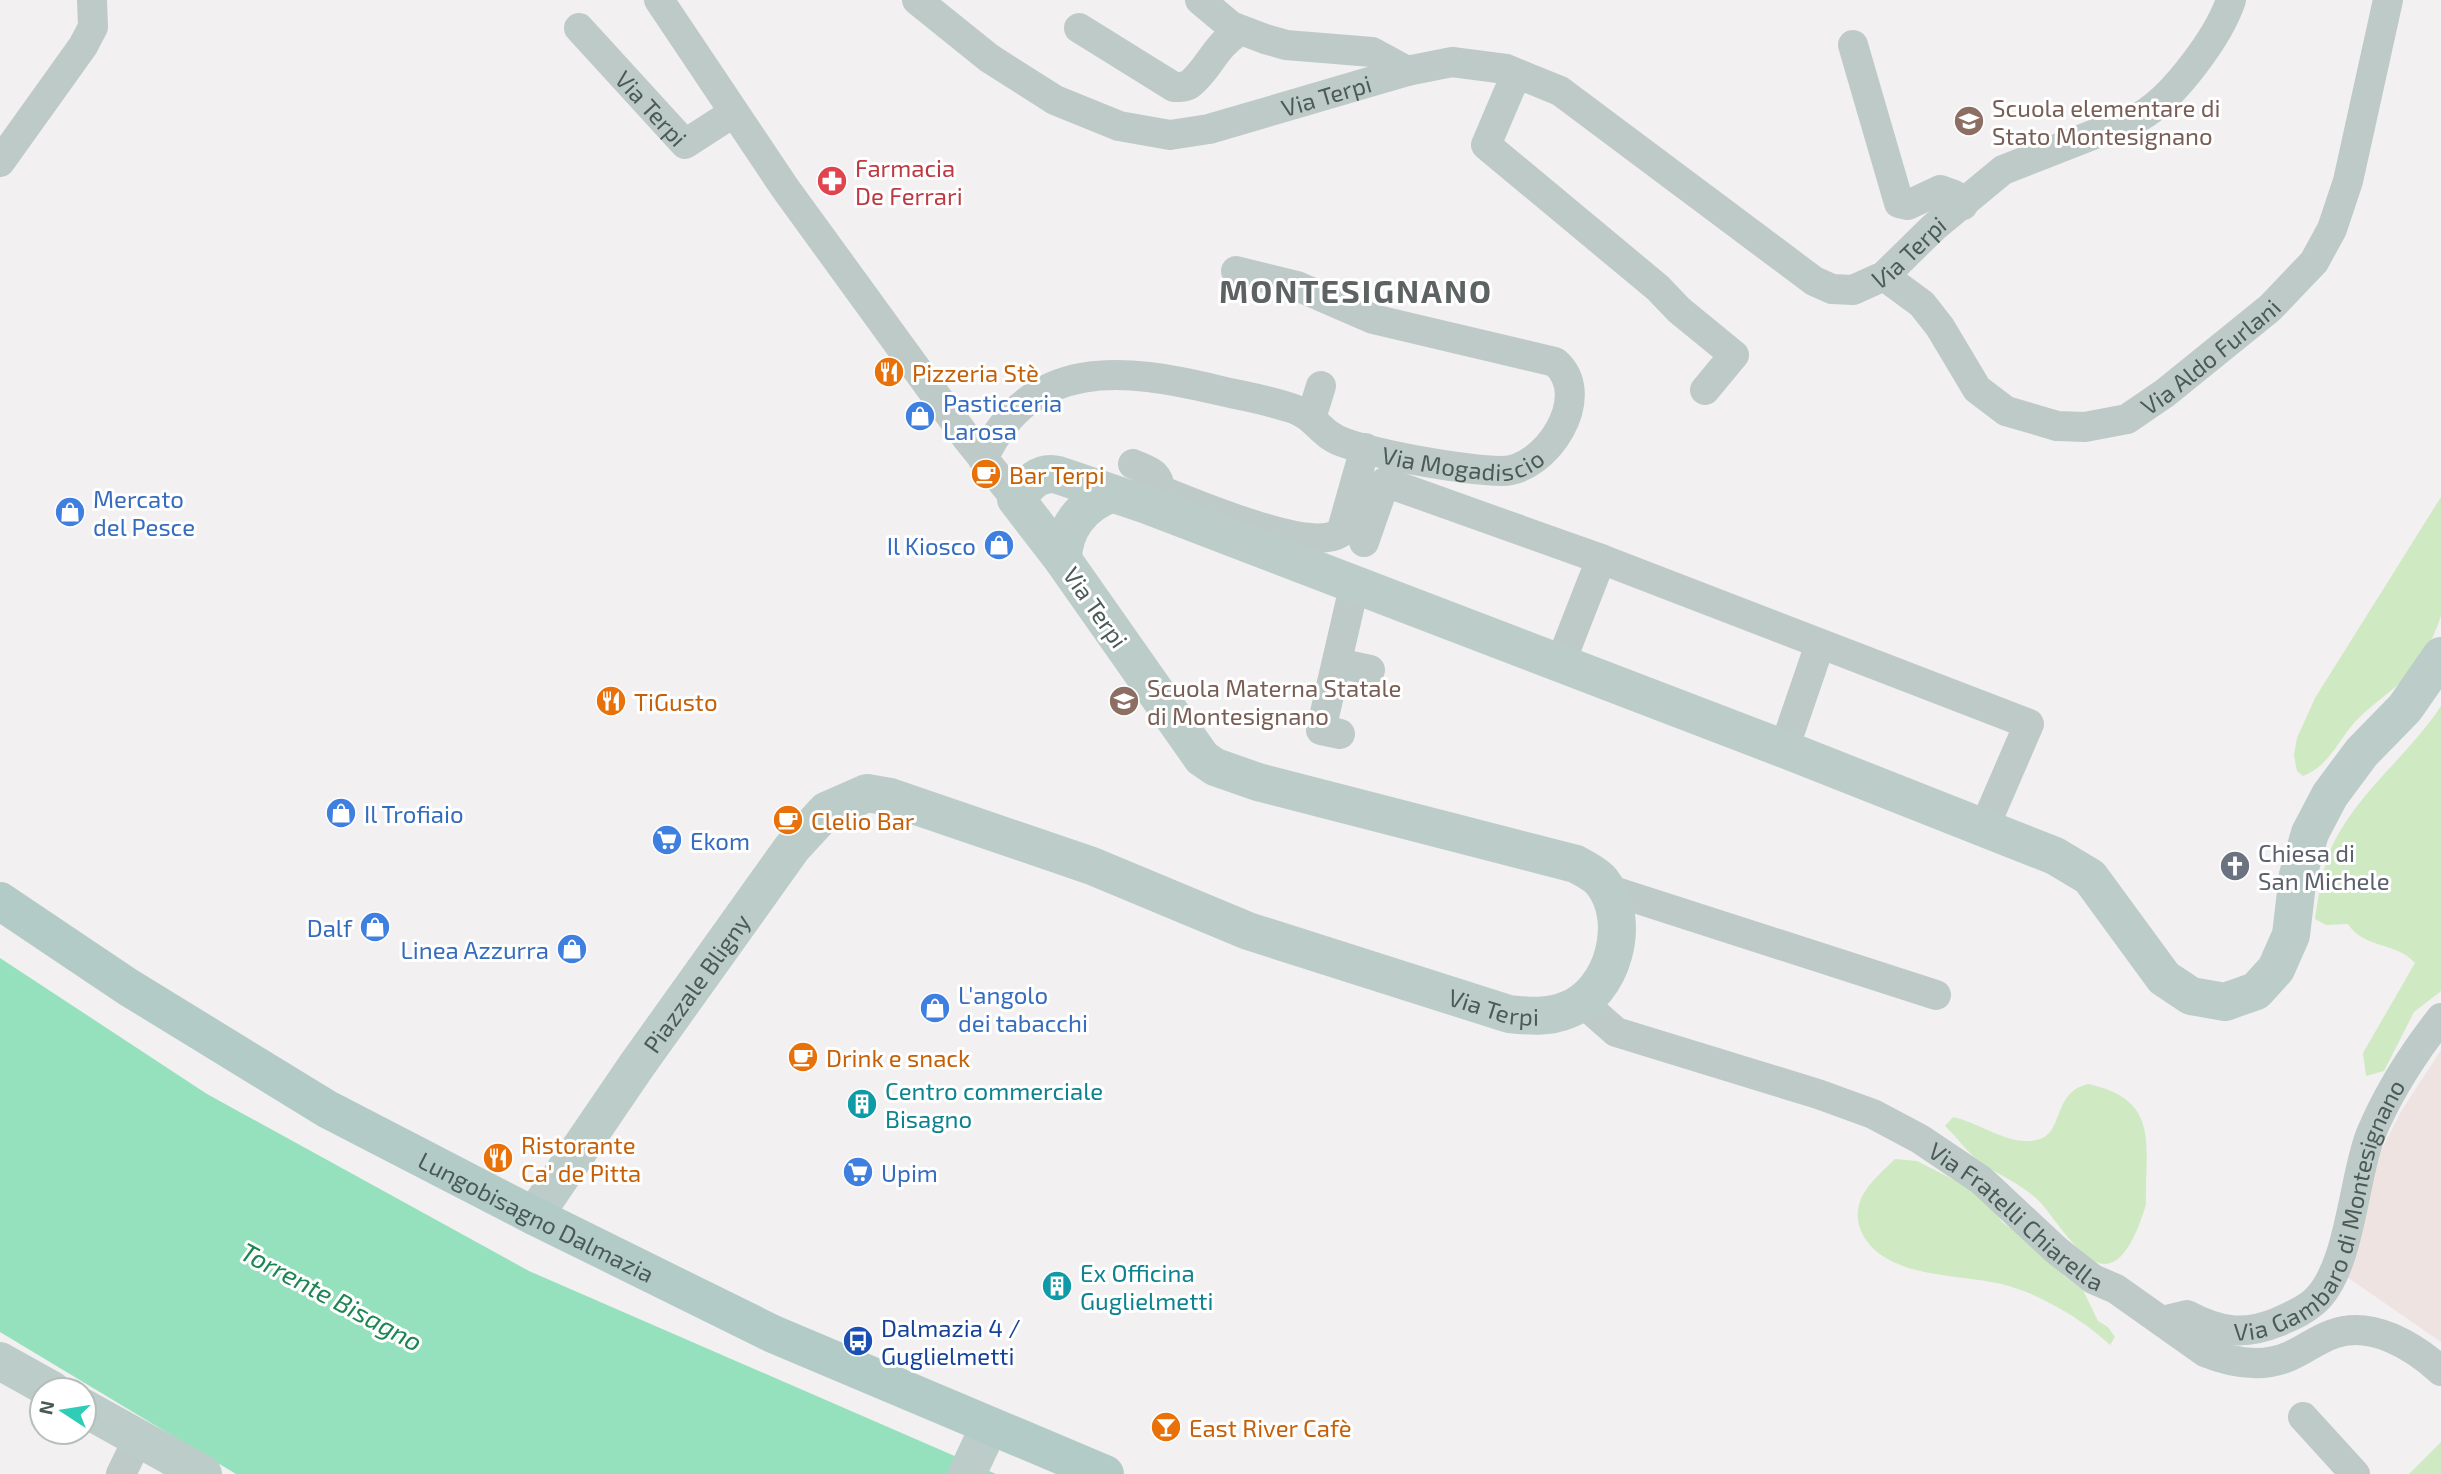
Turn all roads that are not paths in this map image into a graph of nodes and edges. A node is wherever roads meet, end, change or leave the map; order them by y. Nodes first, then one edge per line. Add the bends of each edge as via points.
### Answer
1 (92, 0) edge
2 (660, 0) edge
3 (917, 0) edge
4 (1200, 0) edge
5 (2231, 0) edge
6 (2388, 0) edge
7 (1079, 28) dead end
8 (579, 29) dead end
9 (1239, 31) junction
10 (1853, 45) dead end
11 (1407, 71) junction
12 (1523, 76) junction
13 (733, 113) junction
14 (0, 162) edge
15 (1963, 205) junction
16 (1236, 271) dead end
17 (1884, 276) junction
18 (1321, 386) dead end
19 (1704, 390) dead end
20 (1311, 418) junction
21 (1365, 448) junction
22 (983, 459) junction
23 (1122, 479) junction
24 (1016, 499) junction
25 (1364, 542) dead end
26 (1601, 559) junction
27 (1063, 560) junction
28 (1354, 587) junction
29 (1820, 644) junction
30 (2441, 656) edge
31 (1337, 663) junction
32 (1560, 664) junction
33 (1370, 670) dead end
34 (1340, 734) dead end
35 (1784, 749) junction
36 (890, 797) joint
37 (1984, 828) junction
38 (1607, 889) junction
39 (0, 901) edge
40 (1936, 995) dead end
41 (1582, 1002) junction
42 (2441, 1018) edge
43 (534, 1216) junction
44 (2162, 1321) junction
45 (0, 1360) edge
46 (2441, 1371) edge
47 (28, 1376) edge
48 (98, 1416) edge
49 (2303, 1417) dead end
50 (138, 1439) junction
51 (977, 1451) edge
52 (121, 1474) edge
53 (203, 1474) edge
54 (1105, 1474) edge
55 (2356, 1474) edge

1 - 14 street via 93,27 83,46
2 - 13 street, Via Terpi
3 - 11 street, Via Terpi via 989,58 1055,100 1119,126 1170,135 1209,129
4 - 9 street
5 - 15 street, Via Terpi via 2191,68 2157,107 2003,170
6 - 17 street, Via Aldo Furlani via 2348,181 2332,229 2314,262 2270,308 2127,419 2085,427 2057,426 2006,411 1977,388 1922,304
7 - 9 street via 1174,87 1191,83 1224,40
8 - 13 street, Via Terpi via 685,144
9 - 11 street via 1286,45 1372,52
10 - 15 street via 1899,204 1908,205 1940,190
11 - 12 street, Via Terpi via 1452,62 1506,69
12 - 17 street, Via Terpi via 1560,91 1814,281 1832,289 1853,290
12 - 19 street via 1513,84 1486,145 1734,355
13 - 22 street, Via Terpi
15 - 17 street, Via Terpi
16 - 21 street, Via Mogadiscio via 1297,286 1373,319 1550,359 1569,381 1569,402 1561,426 1537,456 1516,470 1467,467
18 - 20 street
20 - 21 street, Via Mogadiscio via 1324,434
20 - 22 street, Via Mogadiscio via 1269,402 1166,378 1094,374 1036,396 1000,430
21 - 23 street, Via Mogadiscio via 1343,526 1340,533 1329,537 1287,535 1251,525 1160,490 1155,474
22 - 24 street, Via Terpi
23 - 24 street, Via Mogadiscio via 1051,473 1035,478
23 - 27 street via 1075,519 1066,537
23 - 28 street, Via Mogadiscio
24 - 27 street, Via Terpi
25 - 26 street, Via Mogadiscio via 1385,482
26 - 29 street, Via Mogadiscio
26 - 32 street
27 - 38 street, Via Terpi via 1190,742 1215,767 1576,864
28 - 31 street
28 - 32 street, Via Mogadiscio
29 - 35 street
29 - 37 street, Via Mogadiscio via 2029,724
30 - 37 street, Via Mogadiscio via 2404,708 2330,795 2298,876 2291,935 2276,969 2256,991 2246,995 2225,1002 2191,996 2164,978 2090,877 2055,856
31 - 33 street
31 - 34 street via 1321,730
32 - 35 street, Via Mogadiscio
35 - 37 street, Via Mogadiscio
36 - 41 street, Via Terpi via 1093,866 1248,931 1508,1014 1544,1017
36 - 43 street, Piazzale Bligny via 867,793 826,811 792,848
38 - 40 street, Via Terpi
38 - 41 street, Via Terpi via 1617,923 1615,945 1599,987
39 - 43 main road, Lungobisagno Dalmazia via 128,987 327,1109
41 - 44 street, Via Fratelli Chiarella via 1616,1032 1818,1094 1873,1114 1920,1139 1981,1180 2093,1279
42 - 44 street, Via Gambaro di Montesignano via 2409,1058 2386,1101 2370,1139 2337,1267 2317,1300 2300,1313 2239,1332 2212,1328 2188,1315
43 - 51 main road, Lungobisagno Dalmazia via 772,1334
44 - 46 street, Via Fratelli Chiarella via 2221,1359 2264,1363 2287,1357 2334,1333 2358,1330 2386,1335
45 - 47 street
48 - 50 street
49 - 55 street
50 - 52 street
50 - 53 street
51 - 54 main road, Lungobisagno Dalmazia

